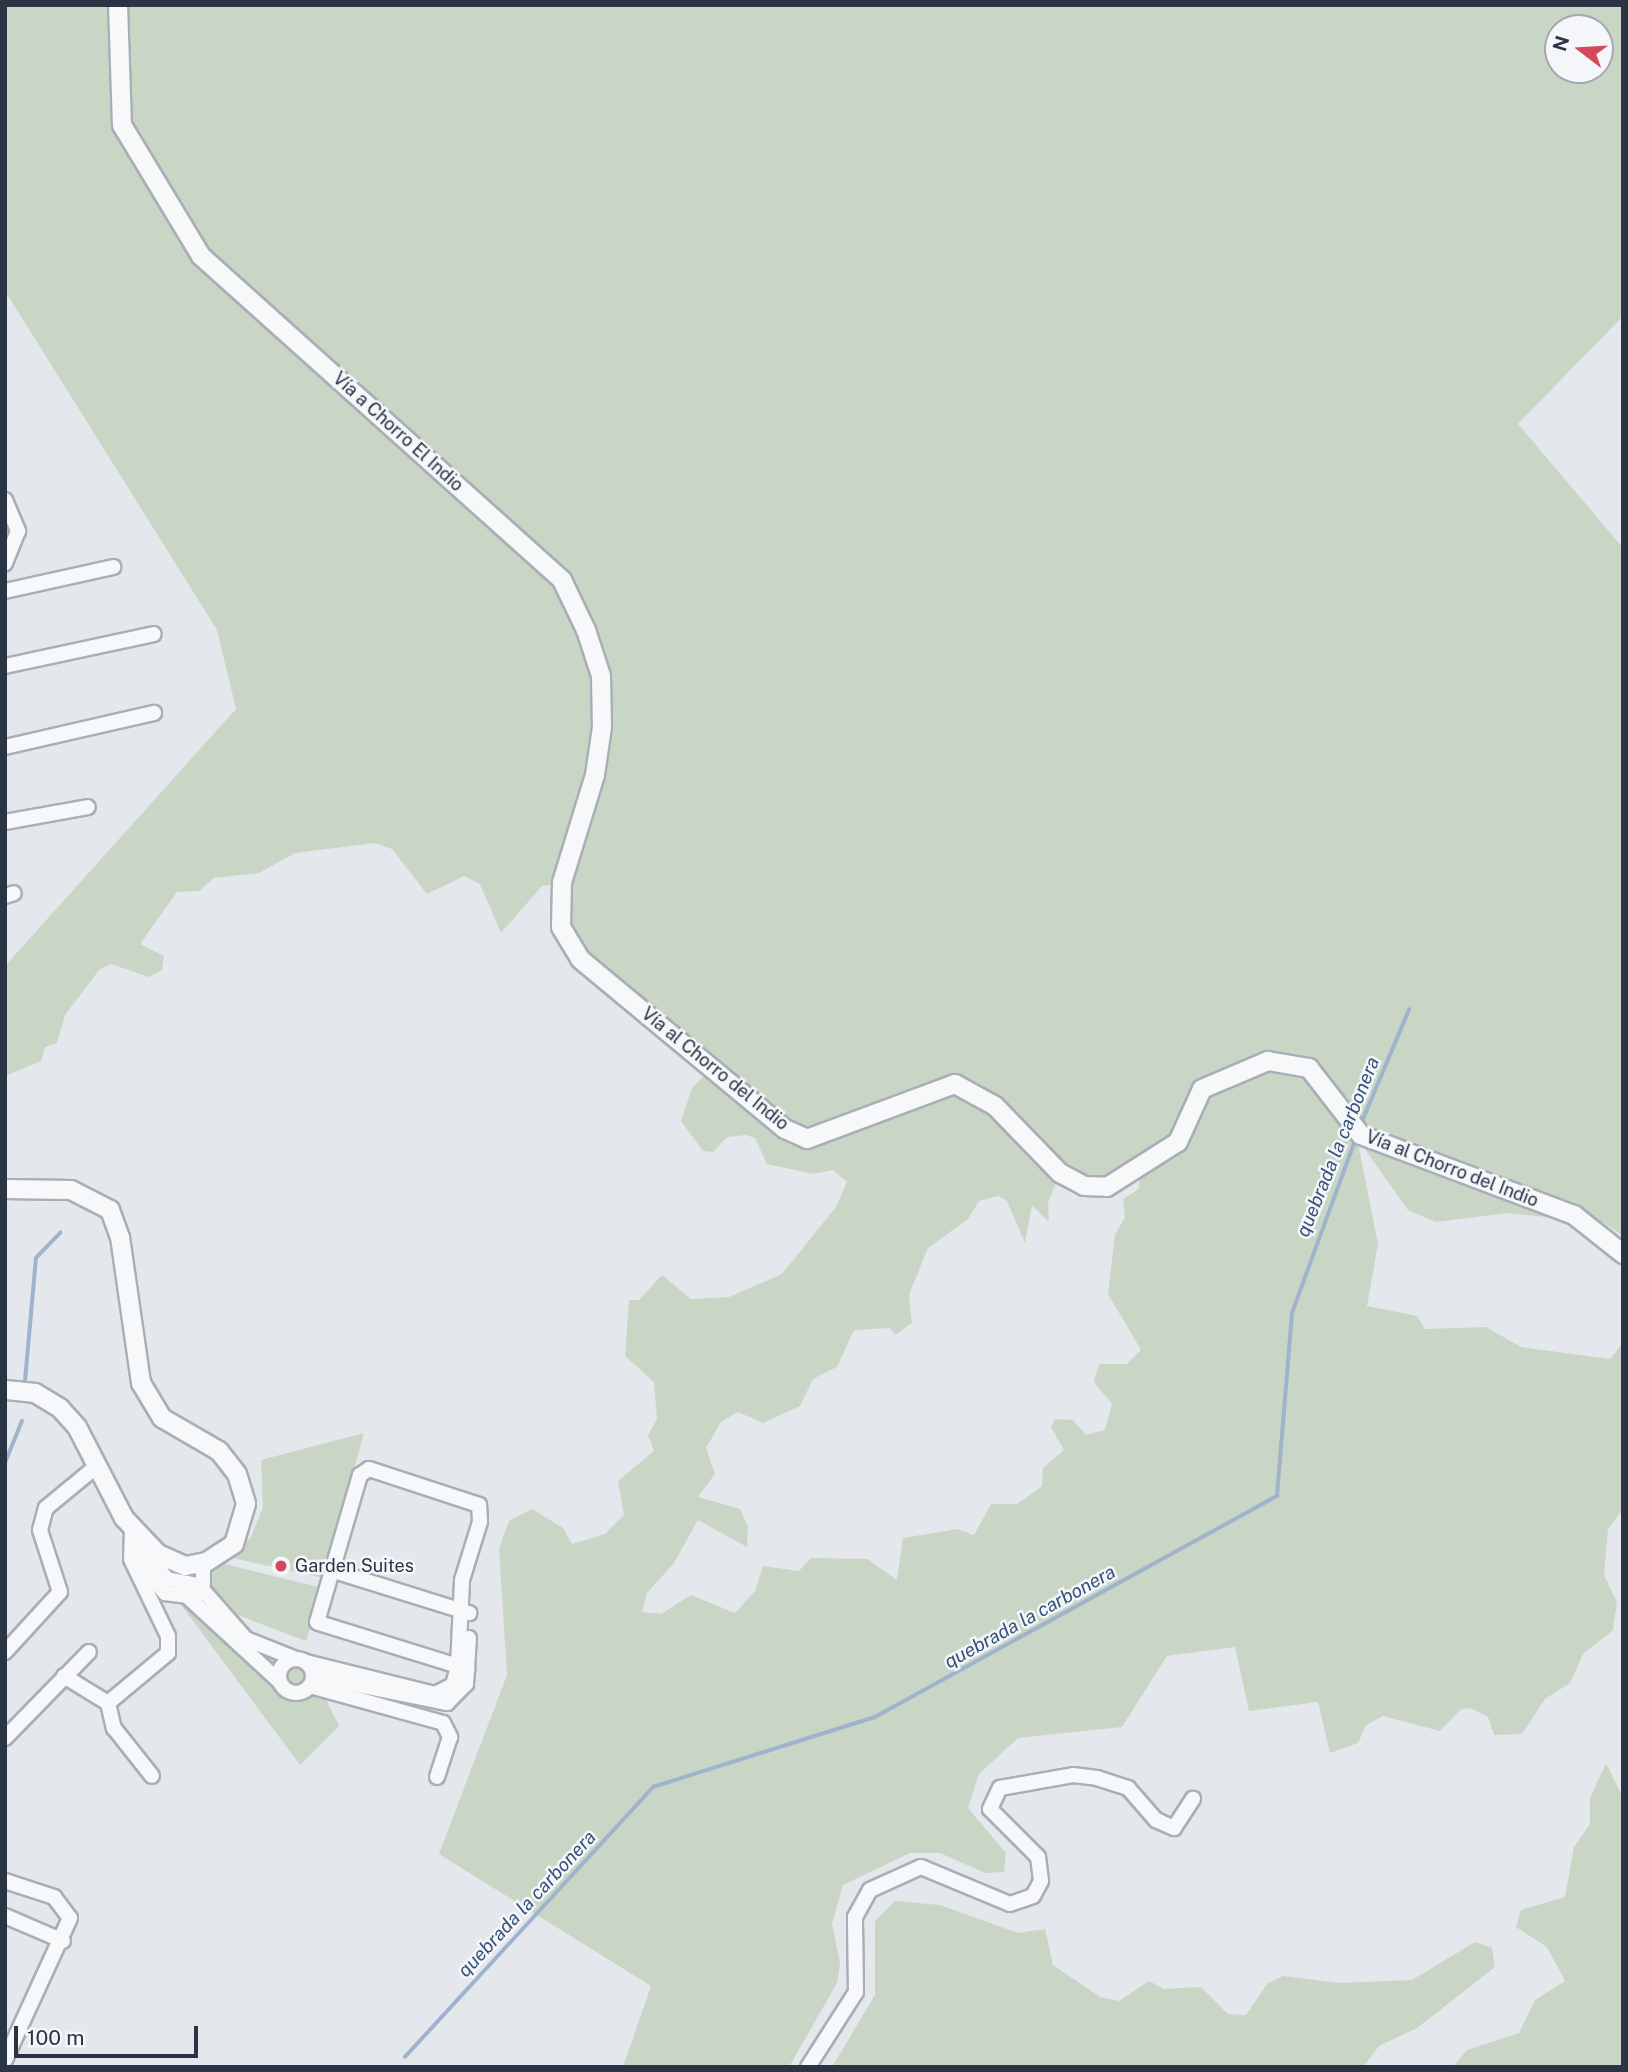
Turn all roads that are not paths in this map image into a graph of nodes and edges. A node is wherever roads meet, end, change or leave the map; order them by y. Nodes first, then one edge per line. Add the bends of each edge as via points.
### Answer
1 (118, 5) edge
2 (8, 510) edge
3 (5, 563) edge
4 (113, 567) dead end
5 (5, 591) edge
6 (154, 634) dead end
7 (5, 666) edge
8 (154, 713) dead end
9 (5, 747) edge
10 (88, 807) dead end
11 (5, 822) edge
12 (562, 883) joint
13 (5, 1189) edge
14 (1623, 1254) edge
15 (5, 1390) edge
16 (97, 1466) junction
17 (132, 1527) junction
18 (151, 1548) junction
19 (202, 1563) junction
20 (331, 1570) junction
21 (201, 1587) junction
22 (189, 1598) junction
23 (466, 1612) junction
24 (5, 1652) edge
25 (89, 1652) dead end
26 (301, 1661) junction
27 (463, 1668) junction
28 (64, 1676) junction
29 (312, 1681) junction
30 (375, 1681) junction
31 (280, 1682) junction
32 (108, 1703) junction
33 (5, 1738) edge
34 (152, 1776) dead end
35 (437, 1777) dead end
36 (1193, 1799) dead end
37 (5, 1881) edge
38 (5, 1916) edge
39 (63, 1941) junction
40 (11, 2032) edge
41 (5, 2060) edge
42 (808, 2067) edge

1 - 12 street, Vía a Chorro El Indio via 122,125 201,256 562,580 601,676 602,727 595,775
2 - 3 street via 18,531
4 - 5 street
6 - 7 street
8 - 9 street
10 - 11 street
12 - 14 street, Vía al Chorro del Indio via 561,928 580,959 785,1129 807,1139 955,1084 995,1106 1060,1173 1084,1186 1107,1187 1178,1142 1202,1088 1268,1061 1309,1068 1328,1101 1361,1135 1574,1215
13 - 19 street via 71,1190 110,1210 120,1237 149,1404 219,1451 243,1489 246,1504 234,1544
15 - 16 street via 34,1393 61,1408
16 - 17 street
16 - 24 street via 46,1507 40,1530 60,1592
17 - 18 street
17 - 32 street via 131,1559 170,1647 156,1667
18 - 19 street via 185,1566
18 - 21 street via 167,1579
18 - 22 street via 143,1566 156,1586
19 - 21 street
20 - 23 street
20 - 23 street via 360,1475 369,1469 479,1505 467,1572
20 - 27 street via 319,1623
21 - 22 street
21 - 26 street via 246,1639
22 - 31 street
23 - 27 street
25 - 28 street
26 - 29 street
26 - 30 street
26 - 31 street via 282,1667
27 - 30 street via 458,1698 447,1703
28 - 32 street
28 - 33 street
29 - 30 street
29 - 31 street via 291,1693
29 - 35 street via 443,1723 450,1737
32 - 34 street via 114,1728
36 - 42 street via 1174,1828 1156,1820 1128,1788 1093,1777 1000,1788 990,1809 1038,1857 1041,1881 1033,1896 1010,1904 921,1867 870,1890 855,1917 856,1992
37 - 39 street via 63,1903 70,1919
38 - 39 street
39 - 40 street
40 - 41 street

